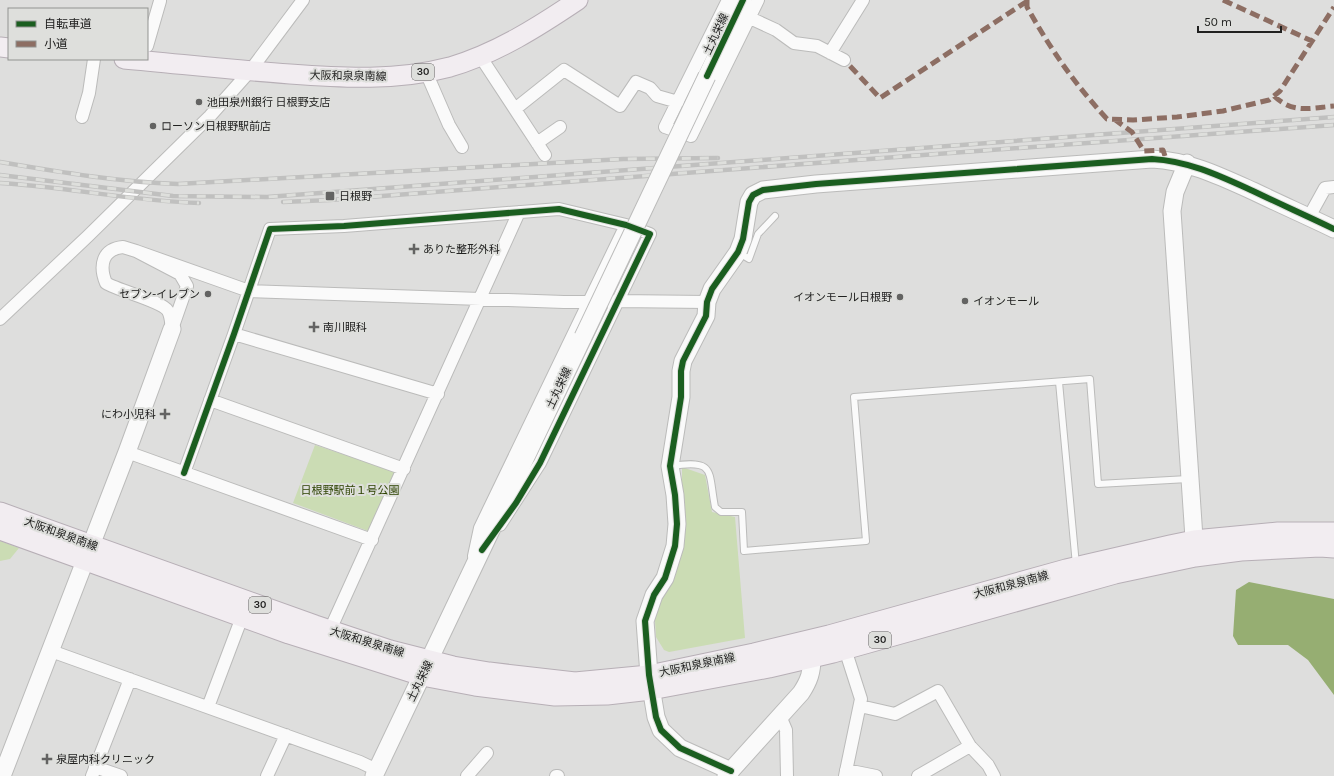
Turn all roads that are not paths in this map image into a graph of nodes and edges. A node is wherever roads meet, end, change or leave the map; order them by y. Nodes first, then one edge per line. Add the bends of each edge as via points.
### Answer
1 (303, 0) edge
2 (578, 0) edge
3 (728, 0) edge
4 (743, 0) edge
5 (758, 0) edge
6 (863, 0) edge
7 (160, 1) edge
8 (750, 18) junction
9 (148, 32) edge
10 (830, 53) junction
11 (480, 56) junction
12 (148, 57) edge
13 (94, 60) edge
14 (844, 60) dead end
15 (250, 71) junction
16 (426, 72) junction
17 (678, 102) junction
18 (515, 109) junction
19 (82, 117) dead end
20 (560, 127) dead end
21 (537, 143) junction
22 (462, 147) dead end
23 (545, 155) dead end
24 (1187, 163) junction
25 (1334, 187) edge
26 (519, 212) junction
27 (775, 216) dead end
28 (1309, 217) junction
29 (626, 225) junction
30 (1334, 229) edge
31 (136, 252) junction
32 (738, 252) junction
33 (184, 278) junction
34 (250, 290) junction
35 (480, 299) junction
36 (617, 301) junction
37 (589, 302) junction
38 (707, 302) junction
39 (162, 305) junction
40 (0, 319) edge
41 (172, 329) junction
42 (234, 334) junction
43 (1059, 382) junction
44 (438, 394) junction
45 (210, 400) junction
46 (127, 452) junction
47 (670, 466) junction
48 (404, 469) junction
49 (184, 473) junction
50 (1190, 479) junction
51 (0, 512) edge
52 (0, 530) edge
53 (1334, 532) edge
54 (372, 540) junction
55 (1334, 548) edge
56 (1195, 549) junction
57 (482, 550) junction
58 (88, 552) junction
59 (1076, 567) junction
60 (471, 573) junction
61 (242, 617) junction
62 (330, 630) junction
63 (846, 649) junction
64 (51, 651) junction
65 (812, 658) junction
66 (431, 660) junction
67 (422, 676) junction
68 (130, 679) junction
69 (650, 682) junction
70 (860, 706) junction
71 (208, 707) junction
72 (780, 716) junction
73 (286, 735) junction
74 (970, 746) junction
75 (487, 753) dead end
76 (93, 771) edge
77 (375, 773) edge
78 (846, 773) edge
79 (474, 774) edge
80 (728, 774) edge
81 (2, 776) edge
82 (120, 776) edge
83 (267, 776) edge
84 (787, 776) edge
85 (876, 776) edge
86 (918, 776) edge
87 (994, 776) edge

1 - 15 street
2 - 11 main road, 大阪和泉泉南線 / 30 via 530,31
3 - 17 street
4 - 57 street, 土丸栄線, bridge
5 - 8 street
6 - 10 street
7 - 9 street
8 - 10 street via 776,30 794,43 817,46
8 - 17 street via 691,136 665,127
10 - 14 street
11 - 16 main road, 大阪和泉泉南線 / 30
11 - 18 street
12 - 15 main road, 大阪和泉泉南線 / 30
13 - 19 street
15 - 16 main road, 大阪和泉泉南線 / 30 via 364,78
15 - 40 street via 204,121
16 - 22 street via 448,125
17 - 18 street via 657,96 650,88 636,82 620,106 564,70
18 - 21 street
20 - 21 street
21 - 23 street
24 - 28 street
24 - 32 street via 1152,158 763,190 754,195 749,202 743,239
24 - 50 street via 1175,192 1172,211
25 - 28 street via 1326,188
26 - 29 street via 559,209
26 - 34 street via 344,226 270,229
26 - 35 street
27 - 32 lane via 758,234 749,259
28 - 30 street
29 - 36 street via 650,234
29 - 37 street
31 - 33 street
31 - 34 street
31 - 39 street via 114,248 105,256 102,267 106,283
32 - 38 street via 716,282
33 - 39 street via 175,299 169,304
33 - 41 street via 187,286
34 - 35 street
34 - 42 street
35 - 37 street
35 - 44 street
36 - 37 street
36 - 38 street
36 - 57 street via 540,463 516,503
37 - 60 street via 480,528
38 - 47 street via 706,316 683,361 681,397
39 - 41 street via 170,316
41 - 46 street
42 - 44 street
42 - 45 street
43 - 47 lane via 854,398 866,541 744,551 742,512 721,512 715,507 711,479 706,468 689,464
43 - 50 lane via 1090,379 1098,484
43 - 59 lane
44 - 48 street
45 - 48 street
45 - 49 street
46 - 49 street
46 - 58 street
47 - 69 street via 675,495 675,546 665,578 654,595 645,621
48 - 54 street
49 - 54 street
50 - 56 street
51 - 58 main road, 大阪和泉泉南線 / 30
52 - 58 main road, 大阪和泉泉南線 / 30
53 - 56 main road, 大阪和泉泉南線 / 30 via 1278,532
54 - 62 street
55 - 56 main road, 大阪和泉泉南線 / 30 via 1241,551
56 - 59 main road, 大阪和泉泉南線 / 30
56 - 63 main road, 大阪和泉泉南線 / 30
57 - 60 street, 土丸栄線
58 - 61 main road, 大阪和泉泉南線 / 30
58 - 62 main road, 大阪和泉泉南線 / 30
58 - 64 street
59 - 69 main road, 大阪和泉泉南線 / 30
60 - 66 street, 土丸栄線
61 - 67 main road, 大阪和泉泉南線 / 30
61 - 71 street
62 - 66 main road, 大阪和泉泉南線 / 30 via 390,650
63 - 65 main road, 大阪和泉泉南線 / 30
63 - 70 street via 861,699
64 - 68 street
64 - 81 street
65 - 69 main road, 大阪和泉泉南線 / 30 via 754,671
65 - 72 street via 809,680
66 - 67 street, 土丸栄線
66 - 69 main road, 大阪和泉泉南線 / 30 via 489,672 575,682
67 - 69 main road, 大阪和泉泉南線 / 30 via 475,686 555,696 607,695
67 - 77 street, 土丸栄線
68 - 71 street
68 - 76 street
69 - 80 street via 658,725 668,738 689,753
70 - 74 street via 895,714 938,691
70 - 78 street
71 - 73 street
72 - 80 street
72 - 84 street via 786,730
73 - 77 street
73 - 83 street
74 - 86 street
74 - 87 street via 988,765
75 - 79 street
76 - 82 street
78 - 85 street

